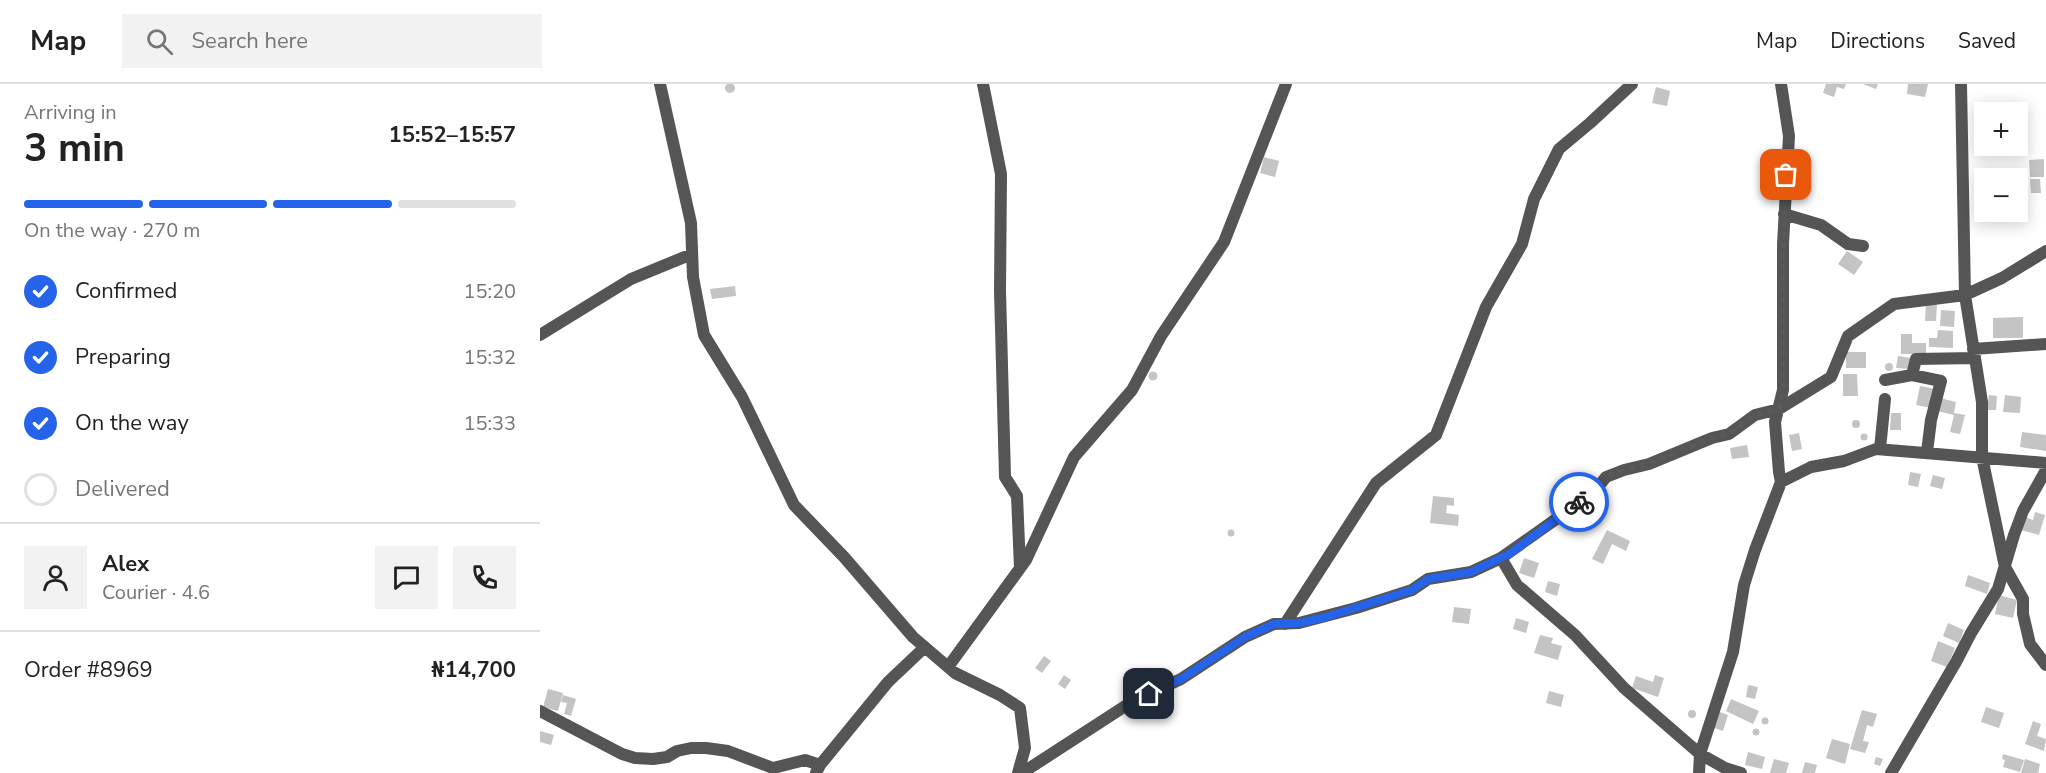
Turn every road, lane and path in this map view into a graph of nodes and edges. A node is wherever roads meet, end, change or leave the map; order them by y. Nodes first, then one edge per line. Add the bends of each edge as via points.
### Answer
1 (660, 84) edge
2 (983, 84) edge
3 (1286, 84) edge
4 (1632, 84) edge
5 (1781, 84) edge
6 (1961, 84) edge
7 (1784, 214) junction
8 (1863, 246) dead end
9 (2046, 251) edge
10 (692, 255) junction
11 (1965, 295) junction
12 (540, 335) edge
13 (2046, 344) edge
14 (1974, 353) junction
15 (1912, 375) junction
16 (1885, 380) dead end
17 (1886, 399) dead end
18 (1779, 409) junction
19 (1880, 449) junction
20 (1927, 452) junction
21 (1982, 457) junction
22 (2046, 462) edge
23 (2046, 470) edge
24 (1781, 482) junction
25 (1502, 558) junction
26 (2005, 567) junction
27 (1020, 568) junction
28 (1285, 624) junction
29 (924, 647) junction
30 (2046, 665) edge
31 (948, 667) junction
32 (540, 711) edge
33 (1700, 754) junction
34 (818, 769) edge
35 (1020, 773) edge
36 (1699, 773) edge
37 (1741, 773) edge
38 (1891, 773) edge

1 - 10 street via 691,223
2 - 27 street via 1001,174 1005,477 1017,496
3 - 27 street via 1224,242 1161,336 1132,390 1074,457
4 - 28 street via 1559,149 1534,199 1522,244 1486,307 1436,435 1376,483
5 - 7 street via 1789,136
6 - 11 street
7 - 8 street via 1821,225 1848,244
7 - 18 street via 1783,390
9 - 11 street
10 - 12 street via 631,279
10 - 29 street via 704,334 742,397 794,505
11 - 14 street
11 - 18 street via 1894,304 1848,336 1831,377
13 - 14 street
14 - 15 street via 1916,359
14 - 21 street via 1982,402
15 - 16 street
15 - 20 street via 1941,381
17 - 19 street
18 - 24 street via 1775,422
18 - 25 street via 1755,415 1729,434 1606,477 1593,493
19 - 20 street
19 - 24 street via 1811,467
20 - 21 street
21 - 22 street
21 - 26 street
23 - 26 street via 2023,511
24 - 33 street via 1744,585 1733,652
25 - 28 street via 1471,572 1428,579 1412,590 1356,608
25 - 33 street via 1518,585 1575,635 1624,688
26 - 30 street via 2023,600 2030,644
26 - 38 street via 1998,589
27 - 31 street
28 - 35 street via 1274,624 1245,637 1181,679 1125,706
29 - 31 street
29 - 34 street via 888,682
31 - 35 street via 1020,708 1025,748
32 - 34 street via 634,758 653,759 691,748 706,748 728,751 773,768 805,760
33 - 36 street
33 - 37 street

